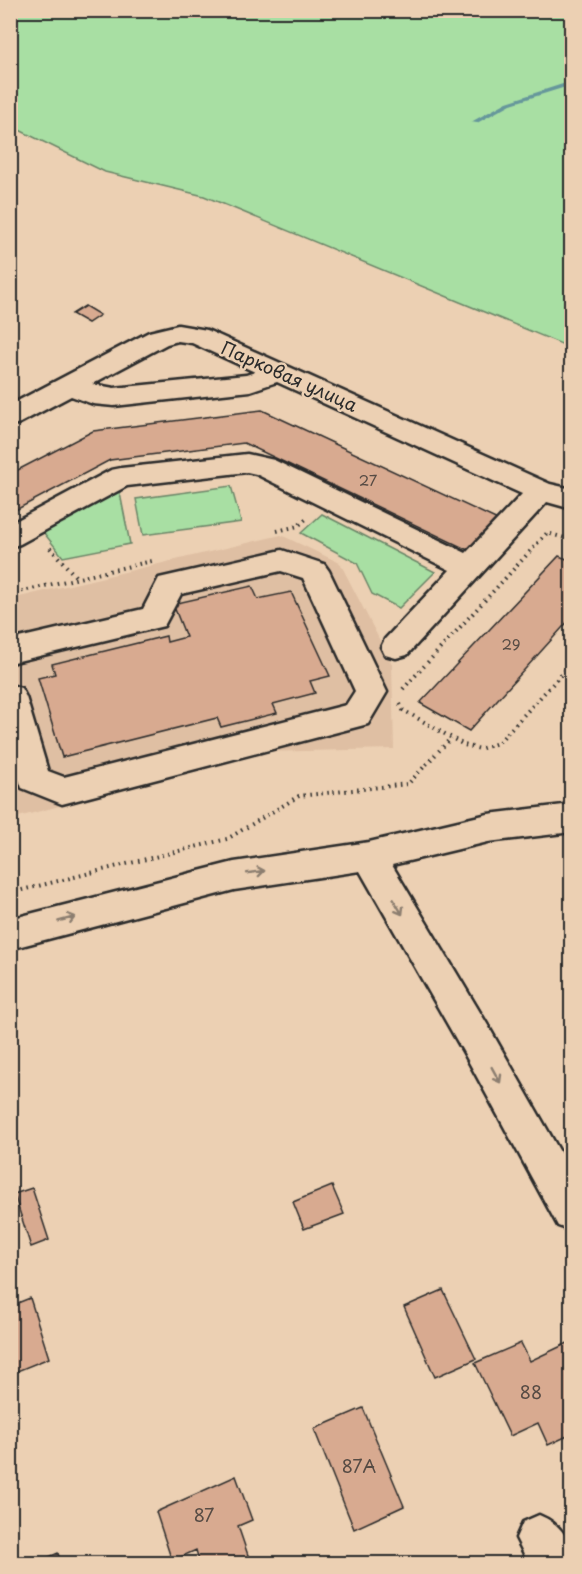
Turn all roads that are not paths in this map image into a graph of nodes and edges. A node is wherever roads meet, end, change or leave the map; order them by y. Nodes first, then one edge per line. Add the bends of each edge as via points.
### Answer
1 (279, 372) junction
2 (70, 385) junction
3 (10, 417) edge
4 (541, 491) junction
5 (572, 499) edge
6 (10, 537) edge
7 (470, 567) junction
8 (396, 647) dead end
9 (10, 652) edge
10 (10, 697) edge
11 (572, 818) edge
12 (369, 856) junction
13 (10, 934) edge
14 (572, 1212) edge

1 - 2 street via 250,383 114,397 93,395
1 - 2 street, Парковая улица via 198,336 178,333 158,338
1 - 4 street, Парковая улица
2 - 3 street, Парковая улица
4 - 5 street, Парковая улица
4 - 7 street
6 - 7 street via 121,477 247,463 264,467
7 - 8 street
9 - 10 street via 153,618 170,586 282,560 314,571 371,692 357,715 63,791 34,778
11 - 12 street via 488,828
13 -> 12 street via 234,876
12 -> 14 street

